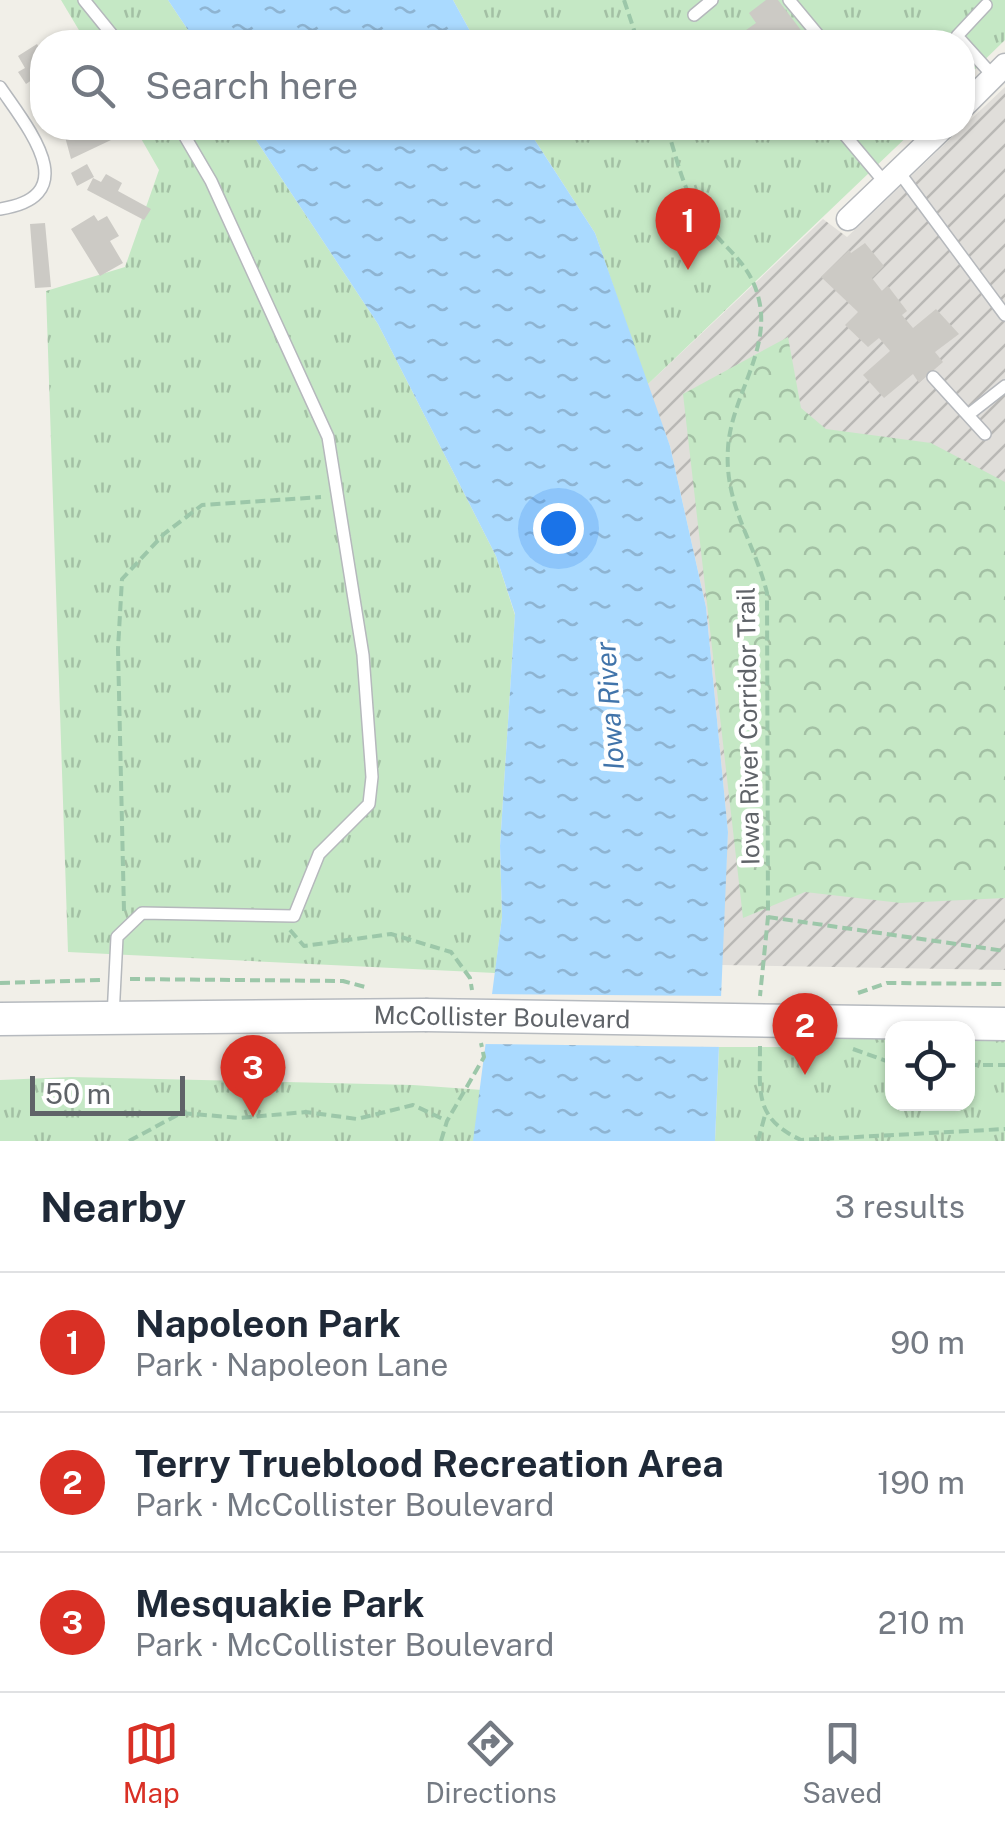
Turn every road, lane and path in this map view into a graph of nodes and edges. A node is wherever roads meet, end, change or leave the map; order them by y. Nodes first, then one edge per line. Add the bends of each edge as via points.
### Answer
1 (84, 0) edge
2 (624, 0) edge
3 (712, 0) edge
4 (789, 0) edge
5 (986, 5) dead end
6 (694, 15) dead end
7 (108, 30) edge
8 (634, 30) edge
9 (814, 30) edge
10 (962, 30) edge
11 (975, 54) edge
12 (999, 71) edge
13 (0, 86) edge
14 (975, 95) edge
15 (30, 135) edge
16 (33, 140) edge
17 (187, 140) edge
18 (672, 140) edge
19 (852, 140) edge
20 (931, 140) edge
21 (892, 178) junction
22 (0, 209) edge
23 (848, 219) dead end
24 (1005, 315) edge
25 (933, 377) dead end
26 (1005, 386) edge
27 (968, 416) junction
28 (985, 434) dead end
29 (338, 496) junction
30 (768, 918) junction
31 (124, 930) junction
32 (1005, 951) edge
33 (115, 980) junction
34 (0, 983) edge
35 (1005, 984) edge
36 (375, 990) dead end
37 (854, 995) dead end
38 (760, 1004) dead end
39 (113, 1016) junction
40 (0, 1019) edge
41 (1005, 1024) edge
42 (760, 1040) dead end
43 (848, 1047) dead end
44 (885, 1060) edge
45 (975, 1065) edge
46 (1005, 1066) edge
47 (766, 1115) junction
48 (1005, 1129) edge
49 (129, 1141) edge
50 (441, 1141) edge
51 (758, 1141) edge

1 - 7 lane
2 - 8 path
3 - 6 lane
4 - 9 lane
5 - 10 lane
11 - 12 lane
12 - 14 street
13 - 15 lane
16 - 22 lane via 46,161 45,179 22,205
17 - 29 lane via 328,437
18 - 30 path, Iowa River Corridor Trail via 700,216 746,265 760,303 758,348 736,400 727,479 768,593
19 - 21 lane
20 - 21 street
21 - 23 street
21 - 24 lane
25 - 27 lane
26 - 27 lane
27 - 28 lane
29 - 31 path via 202,505 122,578
29 - 31 lane via 363,655 369,804 319,854 294,916 142,913
30 - 32 path
30 - 38 path, Iowa River Corridor Trail
31 - 33 lane via 117,937
33 - 34 path
33 - 36 path via 343,981
33 - 39 lane
35 - 37 path via 886,984
39 - 40 main road, McCollister Boulevard
39 - 41 main road, McCollister Boulevard, bridge
42 - 47 path
43 - 44 path
45 - 46 path
47 - 48 path via 801,1140
47 - 51 path
49 - 50 path via 181,1113 240,1118 306,1112 357,1120 414,1105 448,1120

